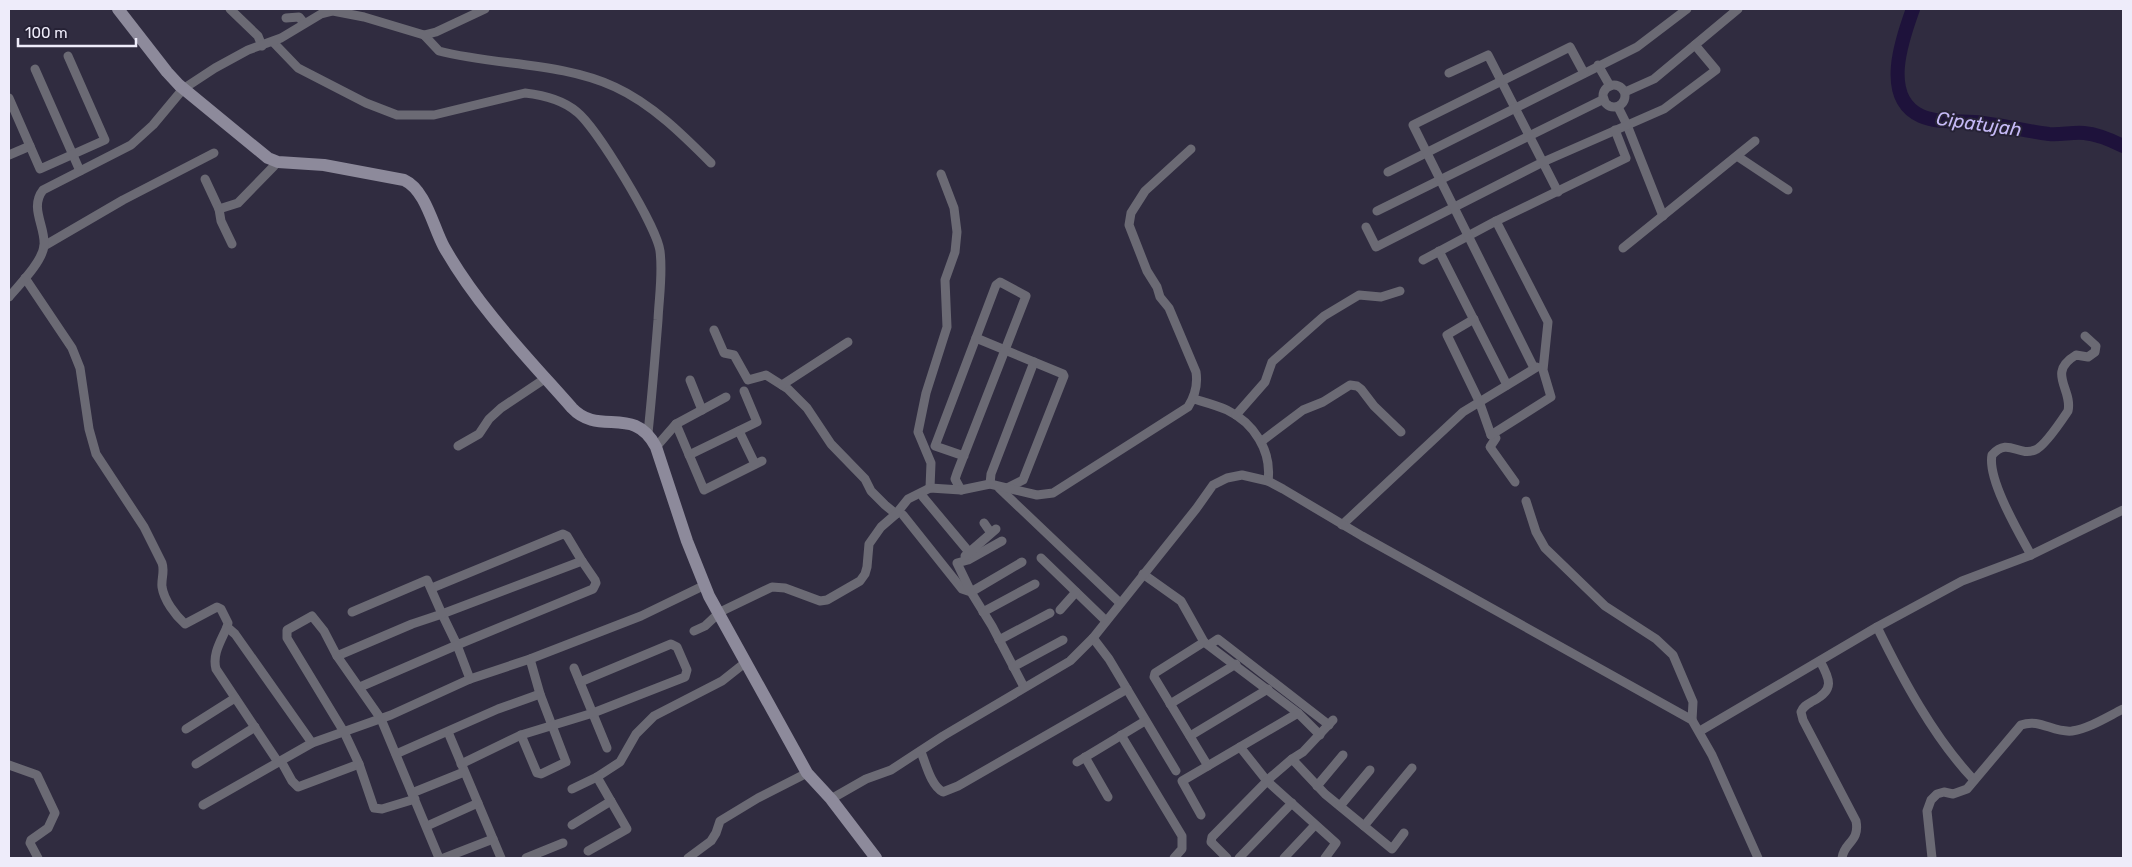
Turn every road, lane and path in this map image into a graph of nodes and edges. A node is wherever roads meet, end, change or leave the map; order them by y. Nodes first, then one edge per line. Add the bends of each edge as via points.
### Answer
1 (118, 9) edge
2 (230, 9) edge
3 (485, 9) edge
4 (1686, 9) edge
5 (1738, 9) edge
6 (286, 18) dead end
7 (304, 23) junction
8 (424, 35) junction
9 (273, 42) junction
10 (1695, 45) junction
11 (262, 46) junction
12 (68, 56) dead end
13 (1598, 65) junction
14 (35, 69) dead end
15 (1449, 73) dead end
16 (1584, 73) junction
17 (1501, 81) junction
18 (1610, 86) junction
19 (184, 89) junction
20 (1625, 92) junction
21 (9, 98) edge
22 (1604, 99) junction
23 (1618, 107) junction
24 (1515, 108) junction
25 (1627, 125) junction
26 (1616, 130) junction
27 (1530, 137) junction
28 (1756, 142) dead end
29 (30, 146) junction
30 (1191, 149) dead end
31 (214, 153) dead end
32 (1427, 153) junction
33 (9, 155) edge
34 (73, 155) junction
35 (1737, 156) junction
36 (275, 161) junction
37 (1543, 162) junction
38 (711, 163) dead end
39 (80, 171) junction
40 (1388, 172) dead end
41 (941, 174) dead end
42 (205, 179) dead end
43 (1440, 179) junction
44 (1788, 190) dead end
45 (1558, 192) junction
46 (1453, 207) junction
47 (219, 209) junction
48 (1377, 211) dead end
49 (1663, 216) junction
50 (1496, 221) junction
51 (1366, 227) dead end
52 (1468, 236) junction
53 (232, 244) dead end
54 (44, 246) junction
55 (1623, 248) dead end
56 (1439, 251) junction
57 (1423, 260) dead end
58 (25, 278) junction
59 (1400, 291) dead end
60 (9, 296) edge
61 (1474, 319) junction
62 (714, 330) dead end
63 (2085, 336) dead end
64 (976, 338) junction
65 (848, 342) dead end
66 (1005, 350) junction
67 (1034, 362) junction
68 (1543, 364) junction
69 (1534, 368) junction
70 (546, 378) junction
71 (690, 380) dead end
72 (782, 384) junction
73 (1507, 384) junction
74 (744, 391) dead end
75 (726, 397) dead end
76 (1194, 399) junction
77 (1479, 401) junction
78 (702, 410) junction
79 (1236, 415) junction
80 (676, 424) junction
81 (739, 431) junction
82 (1401, 432) dead end
83 (648, 433) junction
84 (1490, 435) junction
85 (1262, 441) junction
86 (458, 446) dead end
87 (656, 447) junction
88 (689, 455) junction
89 (964, 456) junction
90 (1268, 481) junction
91 (1516, 482) dead end
92 (997, 486) junction
93 (930, 488) junction
94 (961, 490) junction
95 (923, 497) dead end
96 (1526, 501) dead end
97 (2123, 510) edge
98 (900, 514) junction
99 (984, 524) dead end
100 (1342, 524) junction
101 (1002, 541) dead end
102 (969, 552) junction
103 (2031, 555) junction
104 (1041, 558) dead end
105 (582, 561) junction
106 (1022, 562) dead end
107 (957, 563) junction
108 (948, 571) junction
109 (1143, 574) junction
110 (1035, 584) dead end
111 (705, 585) junction
112 (432, 588) junction
113 (970, 592) junction
114 (1076, 592) junction
115 (1120, 603) junction
116 (352, 612) dead end
117 (720, 612) junction
118 (983, 612) junction
119 (442, 614) junction
120 (1106, 621) junction
121 (226, 627) junction
122 (1877, 627) junction
123 (694, 631) dead end
124 (1093, 638) junction
125 (999, 640) junction
126 (1063, 640) dead end
127 (1207, 644) junction
128 (457, 645) junction
129 (1223, 649) junction
130 (337, 656) junction
131 (530, 659) junction
132 (1820, 661) junction
133 (746, 662) junction
134 (1236, 664) junction
135 (1013, 667) junction
136 (574, 668) dead end
137 (470, 679) junction
138 (580, 682) junction
139 (360, 687) junction
140 (1024, 687) junction
141 (1127, 689) junction
142 (1268, 689) junction
143 (540, 694) junction
144 (236, 698) junction
145 (1170, 704) junction
146 (2123, 709) edge
147 (593, 713) junction
148 (1298, 713) junction
149 (380, 719) junction
150 (1692, 720) junction
151 (1145, 721) junction
152 (552, 725) junction
153 (255, 727) junction
154 (186, 729) dead end
155 (1700, 731) junction
156 (344, 732) junction
157 (448, 732) junction
158 (521, 735) junction
159 (1121, 735) junction
160 (1320, 735) junction
161 (1190, 736) junction
162 (312, 743) junction
163 (1240, 747) junction
164 (607, 748) dead end
165 (921, 752) junction
166 (396, 754) junction
167 (1343, 755) dead end
168 (1292, 759) junction
169 (279, 761) junction
170 (196, 764) dead end
171 (359, 764) junction
172 (9, 765) edge
173 (1208, 766) junction
174 (463, 768) junction
175 (1412, 768) dead end
176 (1370, 770) dead end
177 (1176, 771) dead end
178 (807, 773) junction
179 (597, 777) junction
180 (1974, 780) junction
181 (1267, 781) junction
182 (1317, 786) junction
183 (572, 790) dead end
184 (414, 796) junction
185 (1108, 797) dead end
186 (831, 799) junction
187 (611, 801) junction
188 (1292, 803) junction
189 (478, 804) junction
190 (203, 805) dead end
191 (1340, 806) junction
192 (1201, 814) dead end
193 (1315, 824) junction
194 (572, 825) dead end
195 (426, 826) junction
196 (1364, 826) junction
197 (1404, 833) dead end
198 (493, 839) junction
199 (563, 843) dead end
200 (588, 851) dead end
201 (36, 858) edge
202 (439, 858) edge
203 (444, 858) edge
204 (501, 858) edge
205 (526, 858) edge
206 (688, 858) edge
207 (876, 858) edge
208 (1174, 858) edge
209 (1227, 858) edge
210 (1239, 858) edge
211 (1284, 858) edge
212 (1325, 858) edge
213 (1758, 858) edge
214 (1842, 858) edge
215 (1932, 858) edge

1 - 19 street
2 - 11 street via 258,36
3 - 8 street
4 - 13 street via 1638,47
5 - 10 street
6 - 7 street via 299,17
7 - 8 street via 333,11
7 - 9 street
8 - 38 street via 439,51 604,82 651,109
9 - 11 street
9 - 83 street via 298,68 397,115 434,115 525,93 539,94 566,104 588,123 655,233 660,250 656,363
10 - 20 street via 1654,79
10 - 25 street via 1716,70 1664,109
11 - 19 street via 236,56
12 - 34 street via 105,140
13 - 16 street
13 - 18 street
14 - 34 street
15 - 17 street via 1488,55
16 - 17 street via 1570,47
16 - 24 street
17 - 24 street
17 - 32 street via 1413,125
18 - 20 street via 1618,85
18 - 22 street via 1604,92
19 - 36 street
19 - 39 street via 141,137
20 - 23 street via 1625,100
21 - 29 street
22 - 23 street via 1611,107
22 - 27 street
23 - 25 street
24 - 27 street
24 - 32 street
25 - 26 street
25 - 49 street
26 - 37 street
26 - 45 street via 1626,158
27 - 37 street
27 - 43 street
28 - 35 street
29 - 33 street
29 - 34 street via 40,169
30 - 76 street via 1145,191 1131,213 1129,224 1147,270 1169,308 1196,372 1198,382
31 - 54 street
32 - 40 street
32 - 43 street
34 - 39 street
35 - 44 street
35 - 49 street
36 - 47 street via 274,166 238,203
36 - 70 street via 337,166 404,180 412,185 420,194 444,248 462,274 504,330
37 - 45 street
37 - 46 street
39 - 54 street via 39,195 37,206
41 - 93 street via 954,208 957,232 955,252 945,280 947,327 926,393 918,432 931,463
42 - 47 street
43 - 46 street
43 - 48 street
45 - 50 street
46 - 51 street via 1376,247
46 - 52 street
47 - 53 street
49 - 55 street
50 - 52 street
50 - 68 street via 1548,322
52 - 56 street
52 - 69 street
54 - 58 street
56 - 57 street
56 - 61 street
58 - 60 street
58 - 121 street via 72,348 80,368 91,441 96,454 144,527 162,563 162,586 172,610 185,624 217,607 228,623
59 - 79 street via 1381,297 1359,295 1324,316 1272,362 1265,382
61 - 73 street
61 - 77 street via 1447,335
62 - 72 street via 724,353 734,355 748,380 766,375
63 - 103 street via 2096,346 2095,352 2091,357 2076,355 2064,367 2061,377 2068,411 2041,447 2028,452 1998,448 1992,455 1992,471 2012,521
64 - 66 street
64 - 66 street via 1000,282 1026,296
64 - 89 street via 935,446
65 - 72 street
66 - 67 street
66 - 89 street
67 - 92 street via 991,474
67 - 92 street via 1064,376 1023,480
68 - 69 street
68 - 84 street via 1551,397
69 - 73 street
70 - 83 street via 584,418 594,422 623,421
70 - 86 street via 501,408 479,434
71 - 78 street
72 - 98 street via 807,408 831,444 865,479 871,491 884,505
73 - 77 street
74 - 81 street via 757,422
75 - 78 street
76 - 79 street
76 - 92 street via 1188,407 1052,493 1037,495
77 - 84 street
77 - 100 street via 1463,412
78 - 80 street
79 - 85 street
80 - 87 street
80 - 88 street
81 - 88 street
81 - 88 street via 758,462 704,490
82 - 85 street via 1361,389 1350,385 1303,410
83 - 87 street
84 - 91 street via 1496,438 1490,447
85 - 90 street via 1270,468
87 - 111 street via 686,541
89 - 94 street via 954,479
90 - 100 street
90 - 109 street via 1242,475 1213,485
92 - 94 street
92 - 115 street
93 - 94 street
93 - 98 street via 908,499
95 - 102 street
96 - 150 street via 1545,548 1605,606 1656,639 1673,655 1693,702
97 - 103 street
98 - 108 street
98 - 117 street via 881,527 869,544 867,567 860,582 827,600 820,601 772,586
99 - 102 street via 994,531
100 - 150 street
101 - 107 street
102 - 107 street
103 - 122 street via 1962,581
104 - 114 street
105 - 112 street via 563,534
105 - 119 street
105 - 128 street via 595,580 593,589
106 - 113 street
107 - 108 street
107 - 113 street
108 - 113 street via 962,588
109 - 115 street
109 - 127 street via 1181,601
110 - 118 street
111 - 117 street
111 - 131 street via 641,616
112 - 116 street via 426,581
112 - 119 street
113 - 118 street
114 - 120 street
114 - 125 street via 1055,612
115 - 120 street
117 - 123 street
117 - 133 street
118 - 125 street
119 - 128 street
119 - 130 street
120 - 124 street
121 - 144 street via 214,662
121 - 162 street via 235,634
122 - 132 street
122 - 180 street via 1899,673 1950,752
124 - 140 street via 1070,661
124 - 141 street
125 - 135 street
126 - 135 street
127 - 129 street
127 - 145 street via 1155,673 1154,677
128 - 137 street
128 - 139 street
129 - 134 street
129 - 160 street via 1331,722
130 - 139 street
130 - 156 street via 314,617 287,630 287,638
131 - 137 street
131 - 143 street
132 - 155 street
132 - 214 street via 1829,678 1829,687 1801,712 1856,821 1856,837
133 - 178 street
133 - 179 street via 722,681 654,716 636,734 620,762
134 - 142 street
134 - 145 street
135 - 140 street
136 - 138 street
137 - 149 street
138 - 147 street
138 - 147 street via 671,644 677,647 688,670 685,676
139 - 149 street
140 - 165 street
141 - 151 street
141 - 165 street via 943,792 930,776
142 - 148 street
142 - 161 street
143 - 152 street
143 - 157 street
144 - 153 street
144 - 154 street
145 - 161 street
146 - 180 street via 2071,731 2035,722 2021,726
147 - 152 street
147 - 164 street
148 - 160 street
148 - 163 street
149 - 156 street
149 - 166 street
150 - 155 street
151 - 159 street
151 - 177 street
152 - 158 street
152 - 158 street via 566,760 564,764 541,774 536,771
153 - 169 street
153 - 170 street
155 - 213 street
156 - 162 street
156 - 171 street
157 - 166 street
157 - 174 street
158 - 174 street
159 - 185 street via 1081,760
159 - 208 street via 1182,836 1182,849
160 - 168 street
161 - 173 street
162 - 169 street
163 - 173 street
163 - 181 street
165 - 186 street
166 - 184 street
167 - 182 street
168 - 181 street
168 - 182 street
169 - 171 street via 298,787
169 - 190 street
171 - 184 street via 374,808 382,809
172 - 201 street via 36,775 55,813 48,828 31,840 30,846
173 - 192 street via 1182,782
174 - 184 street
174 - 189 street
175 - 196 street
176 - 191 street
178 - 186 street
178 - 206 street via 720,821 711,841
179 - 183 street
179 - 187 street
180 - 215 street via 1967,789 1937,794 1931,800 1927,811
181 - 188 street
181 - 209 street via 1212,837 1211,842
182 - 191 street
184 - 195 street
186 - 207 street
187 - 194 street
187 - 200 street via 627,829
188 - 193 street
188 - 210 street
189 - 195 street
189 - 198 street
191 - 196 street
193 - 211 street
193 - 212 street via 1336,843
195 - 202 street
196 - 197 street via 1392,848
198 - 203 street
198 - 204 street
199 - 205 street

